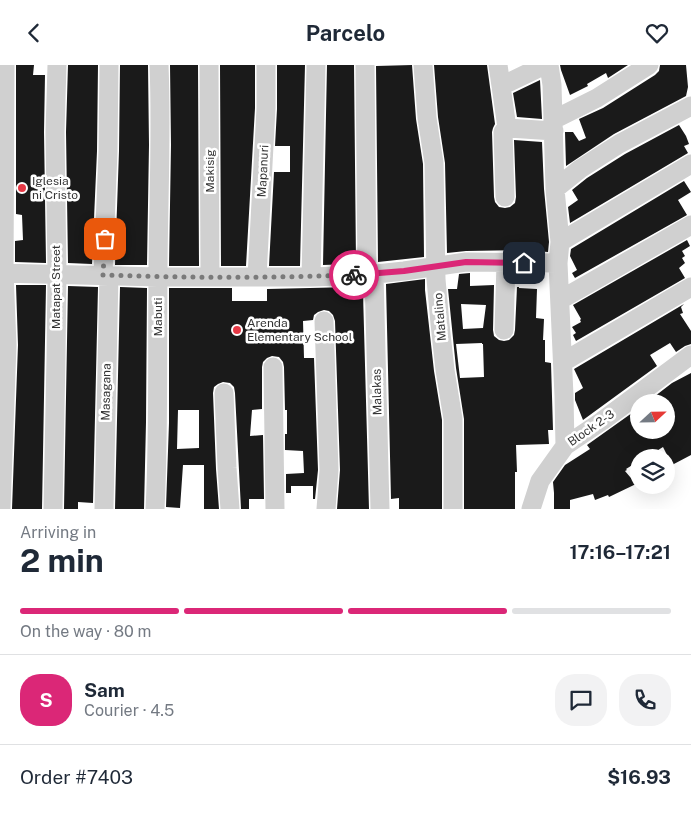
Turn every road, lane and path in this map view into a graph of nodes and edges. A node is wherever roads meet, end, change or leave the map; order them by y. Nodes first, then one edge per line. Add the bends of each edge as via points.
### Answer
1 (5, 65) edge
2 (57, 65) edge
3 (109, 65) edge
4 (159, 65) edge
5 (210, 65) edge
6 (266, 65) edge
7 (316, 65) edge
8 (365, 65) edge
9 (423, 65) edge
10 (498, 65) edge
11 (544, 65) edge
12 (549, 65) edge
13 (649, 65) edge
14 (501, 86) junction
15 (691, 106) edge
16 (554, 126) junction
17 (507, 128) junction
18 (691, 164) edge
19 (555, 189) junction
20 (505, 197) dead end
21 (691, 225) edge
22 (560, 242) junction
23 (506, 263) junction
24 (558, 263) junction
25 (436, 267) junction
26 (2, 272) edge
27 (57, 273) junction
28 (371, 274) junction
29 (106, 275) junction
30 (158, 277) junction
31 (210, 277) junction
32 (257, 277) junction
33 (311, 277) junction
34 (691, 287) edge
35 (560, 300) junction
36 (324, 321) dead end
37 (504, 330) dead end
38 (691, 355) edge
39 (562, 362) junction
40 (273, 367) dead end
41 (224, 393) dead end
42 (565, 446) junction
43 (533, 504) edge
44 (1, 509) edge
45 (53, 509) edge
46 (104, 509) edge
47 (155, 509) edge
48 (230, 509) edge
49 (275, 509) edge
50 (326, 509) edge
51 (380, 509) edge
52 (453, 509) edge

1 - 26 street
2 - 27 street, Matapat Street
3 - 29 street, Masagana
4 - 30 street, Mabuti
5 - 31 street, Makisig
6 - 32 street, Mapanuri
7 - 33 street
8 - 28 street, Malakas
9 - 25 street, Matalino via 434,163
10 - 14 street
11 - 14 street
12 - 16 street
13 - 16 street
14 - 17 street
15 - 19 street via 619,144
16 - 17 street
16 - 19 street
17 - 20 street via 503,132
18 - 22 street
19 - 22 street
21 - 35 street
22 - 24 street
23 - 24 street
23 - 25 street via 466,262
23 - 37 street
24 - 35 street
25 - 28 street
25 - 52 street, Matalino via 445,370 453,419
26 - 27 street
26 - 44 street via 7,345
27 - 29 street
27 - 45 street, Matapat Street
28 - 33 street
28 - 51 street, Malakas
29 - 30 street
29 - 46 street, Masagana
30 - 31 street
30 - 47 street, Mabuti
31 - 32 street
32 - 33 street
34 - 39 street
35 - 39 street
36 - 50 street via 329,470
38 - 42 street, Block 2-3
39 - 42 street
40 - 49 street
41 - 48 street
42 - 43 street, Block 2-3 via 540,481

